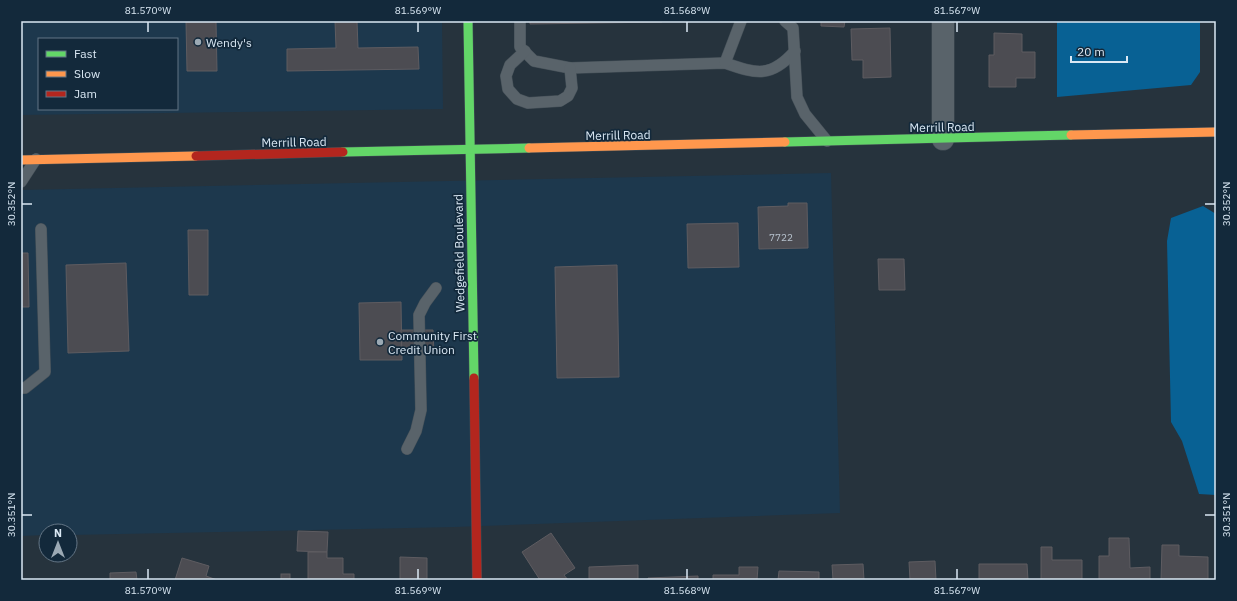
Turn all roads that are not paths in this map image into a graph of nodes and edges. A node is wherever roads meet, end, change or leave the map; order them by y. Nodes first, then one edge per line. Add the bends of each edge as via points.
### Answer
1 (468, 21) edge
2 (520, 21) edge
3 (741, 21) edge
4 (785, 21) edge
5 (943, 21) edge
6 (525, 51) junction
7 (795, 51) junction
8 (725, 63) junction
9 (570, 68) junction
10 (1216, 132) edge
11 (943, 139) junction
12 (827, 142) junction
13 (469, 150) junction
14 (21, 160) edge
15 (36, 160) junction
16 (21, 182) edge
17 (41, 229) dead end
18 (436, 288) dead end
19 (21, 388) edge
20 (407, 448) dead end
21 (477, 580) edge

1 - 13 main road, Wedgefield Boulevard
2 - 6 lane via 520,47
3 - 8 lane
4 - 7 lane via 793,28
5 - 11 street
6 - 9 lane via 534,61
6 - 9 lane via 510,65 506,76 508,89 517,99 528,103 560,101 568,96 572,88
7 - 8 lane via 783,65 770,71 747,71
7 - 12 lane via 797,97 804,114
8 - 9 lane
10 - 11 main road, Merrill Road
11 - 12 main road, Merrill Road
12 - 13 main road, Merrill Road
13 - 15 main road, Merrill Road
13 - 21 main road, Wedgefield Boulevard
14 - 15 main road, Merrill Road
15 - 16 lane
17 - 19 lane via 45,372 26,388
18 - 20 lane via 419,315 421,410 416,431

